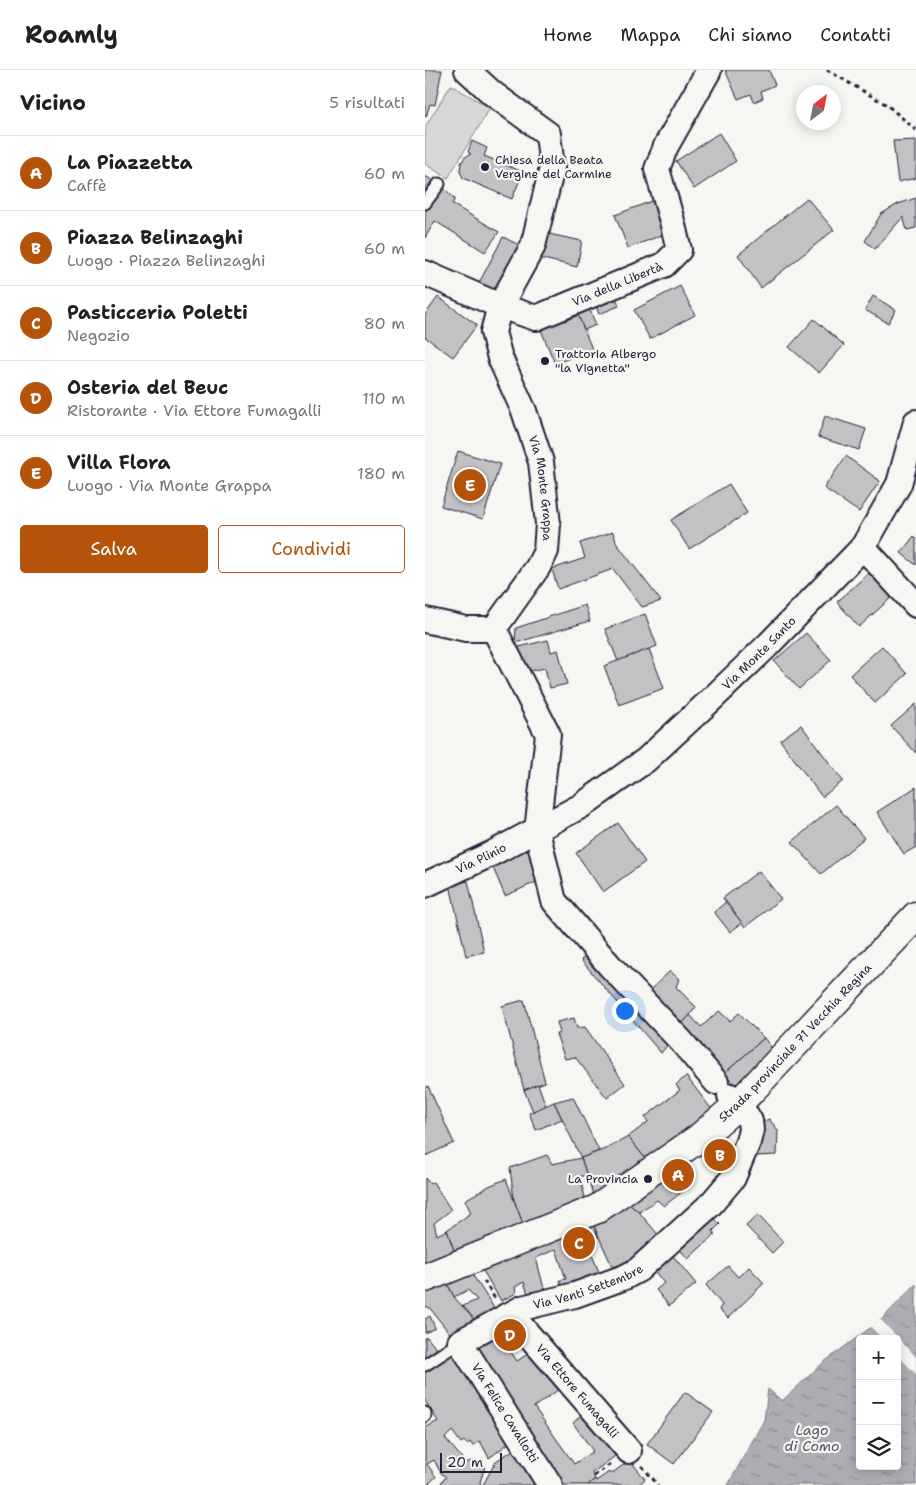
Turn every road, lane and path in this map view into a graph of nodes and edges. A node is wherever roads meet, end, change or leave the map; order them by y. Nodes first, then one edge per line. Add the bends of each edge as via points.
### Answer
1 (467, 70) edge
2 (709, 70) edge
3 (827, 70) edge
4 (916, 130) edge
5 (439, 184) dead end
6 (425, 203) edge
7 (425, 273) edge
8 (500, 306) junction
9 (916, 422) edge
10 (863, 547) junction
11 (916, 605) edge
12 (425, 620) edge
13 (494, 628) junction
14 (537, 831) junction
15 (425, 885) edge
16 (916, 916) edge
17 (728, 1094) junction
18 (471, 1260) junction
19 (425, 1278) edge
20 (506, 1316) junction
21 (460, 1342) junction
22 (425, 1365) edge
23 (629, 1451) dead end
24 (550, 1485) edge

1 - 8 street, Via Monte Grappa via 492,93 549,134 552,168 533,246
2 - 8 street, Via della Libertà via 666,146 657,170 679,250 664,264 536,318
3 - 4 path via 887,105
5 - 6 lane
7 - 8 street, Via della Libertà
8 - 13 street, Via Monte Grappa via 493,332 500,358 525,411 541,462 548,524 546,551 538,568
9 - 10 street, Via Monte Santo via 899,484
10 - 11 street
10 - 14 street, Via Monte Santo via 767,646 646,760 581,806
12 - 13 street via 466,629
13 - 14 street via 548,734
14 - 15 street, Via Plinio
14 - 17 street via 554,901
16 - 17 street, Strada provinciale 71 Vecchia Regina
17 - 18 street, Strada provinciale 71 Vecchia Regina via 727,1114 699,1138 597,1209
17 - 20 street, Via Venti Settembre via 750,1121 751,1130 733,1178 710,1205 638,1270 575,1295 522,1308
18 - 19 street, Strada provinciale 71 Vecchia Regina
18 - 20 path
20 - 21 street, Via Venti Settembre
20 - 23 street, Via Ettore Fumagalli via 521,1326
21 - 22 lane, Via Venti Settembre
21 - 24 street, Via Felice Cavallotti

